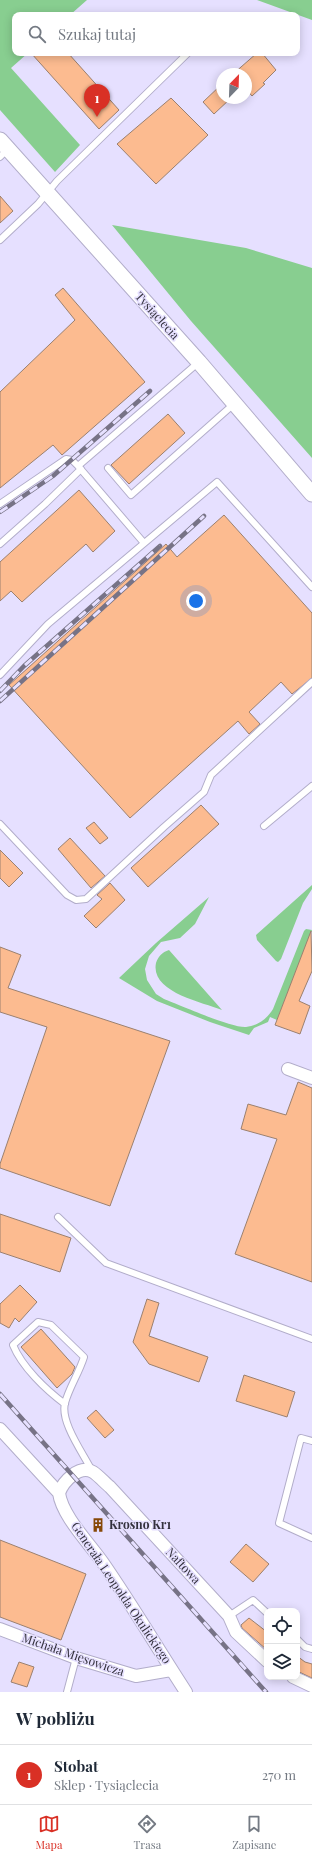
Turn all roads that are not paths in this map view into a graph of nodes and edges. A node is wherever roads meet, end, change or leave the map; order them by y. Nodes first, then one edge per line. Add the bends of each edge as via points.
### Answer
1 (185, 56) edge
2 (3, 149) edge
3 (48, 193) junction
4 (0, 240) edge
5 (199, 362) junction
6 (235, 403) junction
7 (80, 467) junction
8 (108, 468) dead end
9 (312, 494) edge
10 (0, 504) edge
11 (144, 543) junction
12 (0, 544) edge
13 (312, 588) edge
14 (0, 675) edge
15 (312, 682) edge
16 (312, 786) edge
17 (0, 824) edge
18 (264, 826) dead end
19 (288, 1069) dead end
20 (312, 1078) edge
21 (58, 1217) dead end
22 (312, 1339) edge
23 (65, 1404) junction
24 (0, 1429) edge
25 (312, 1441) edge
26 (93, 1472) junction
27 (59, 1493) junction
28 (312, 1538) edge
29 (264, 1609) edge
30 (229, 1616) junction
31 (0, 1629) edge
32 (300, 1642) edge
33 (312, 1649) edge
34 (76, 1658) junction
35 (264, 1658) edge
36 (171, 1670) junction
37 (299, 1680) edge
38 (312, 1686) edge
39 (67, 1692) edge
40 (186, 1692) edge

1 - 3 lane via 57,181
2 - 3 street, Tysiąclecia
3 - 4 lane
3 - 5 street, Tysiąclecia
5 - 6 street, Tysiąclecia
5 - 7 lane
6 - 8 lane via 131,495
6 - 9 street, Tysiąclecia
7 - 10 lane via 72,460 66,459
7 - 11 lane
7 - 12 lane via 45,504
11 - 13 lane via 217,482
11 - 14 lane via 48,624
15 - 17 lane via 211,775 204,792 86,899 76,900 67,895
16 - 18 lane
19 - 20 street
21 - 22 lane via 106,1263
23 - 23 lane via 84,1357 51,1325 38,1322 14,1345 17,1353 48,1392
23 - 26 lane via 67,1426
24 - 27 street
25 - 28 lane via 301,1438 279,1523
26 - 27 street via 86,1470 72,1475
26 - 30 street, Naftowa via 110,1487
27 - 36 street, Generała Leopolda Okulickiego via 68,1515 104,1564
29 - 30 lane via 253,1600
30 - 35 street, Naftowa via 236,1632
31 - 34 street, Michała Mięsowicza
32 - 33 lane
34 - 36 street, Michała Mięsowicza via 136,1676
34 - 39 lane
36 - 40 street, Generała Leopolda Okulickiego
37 - 38 street

